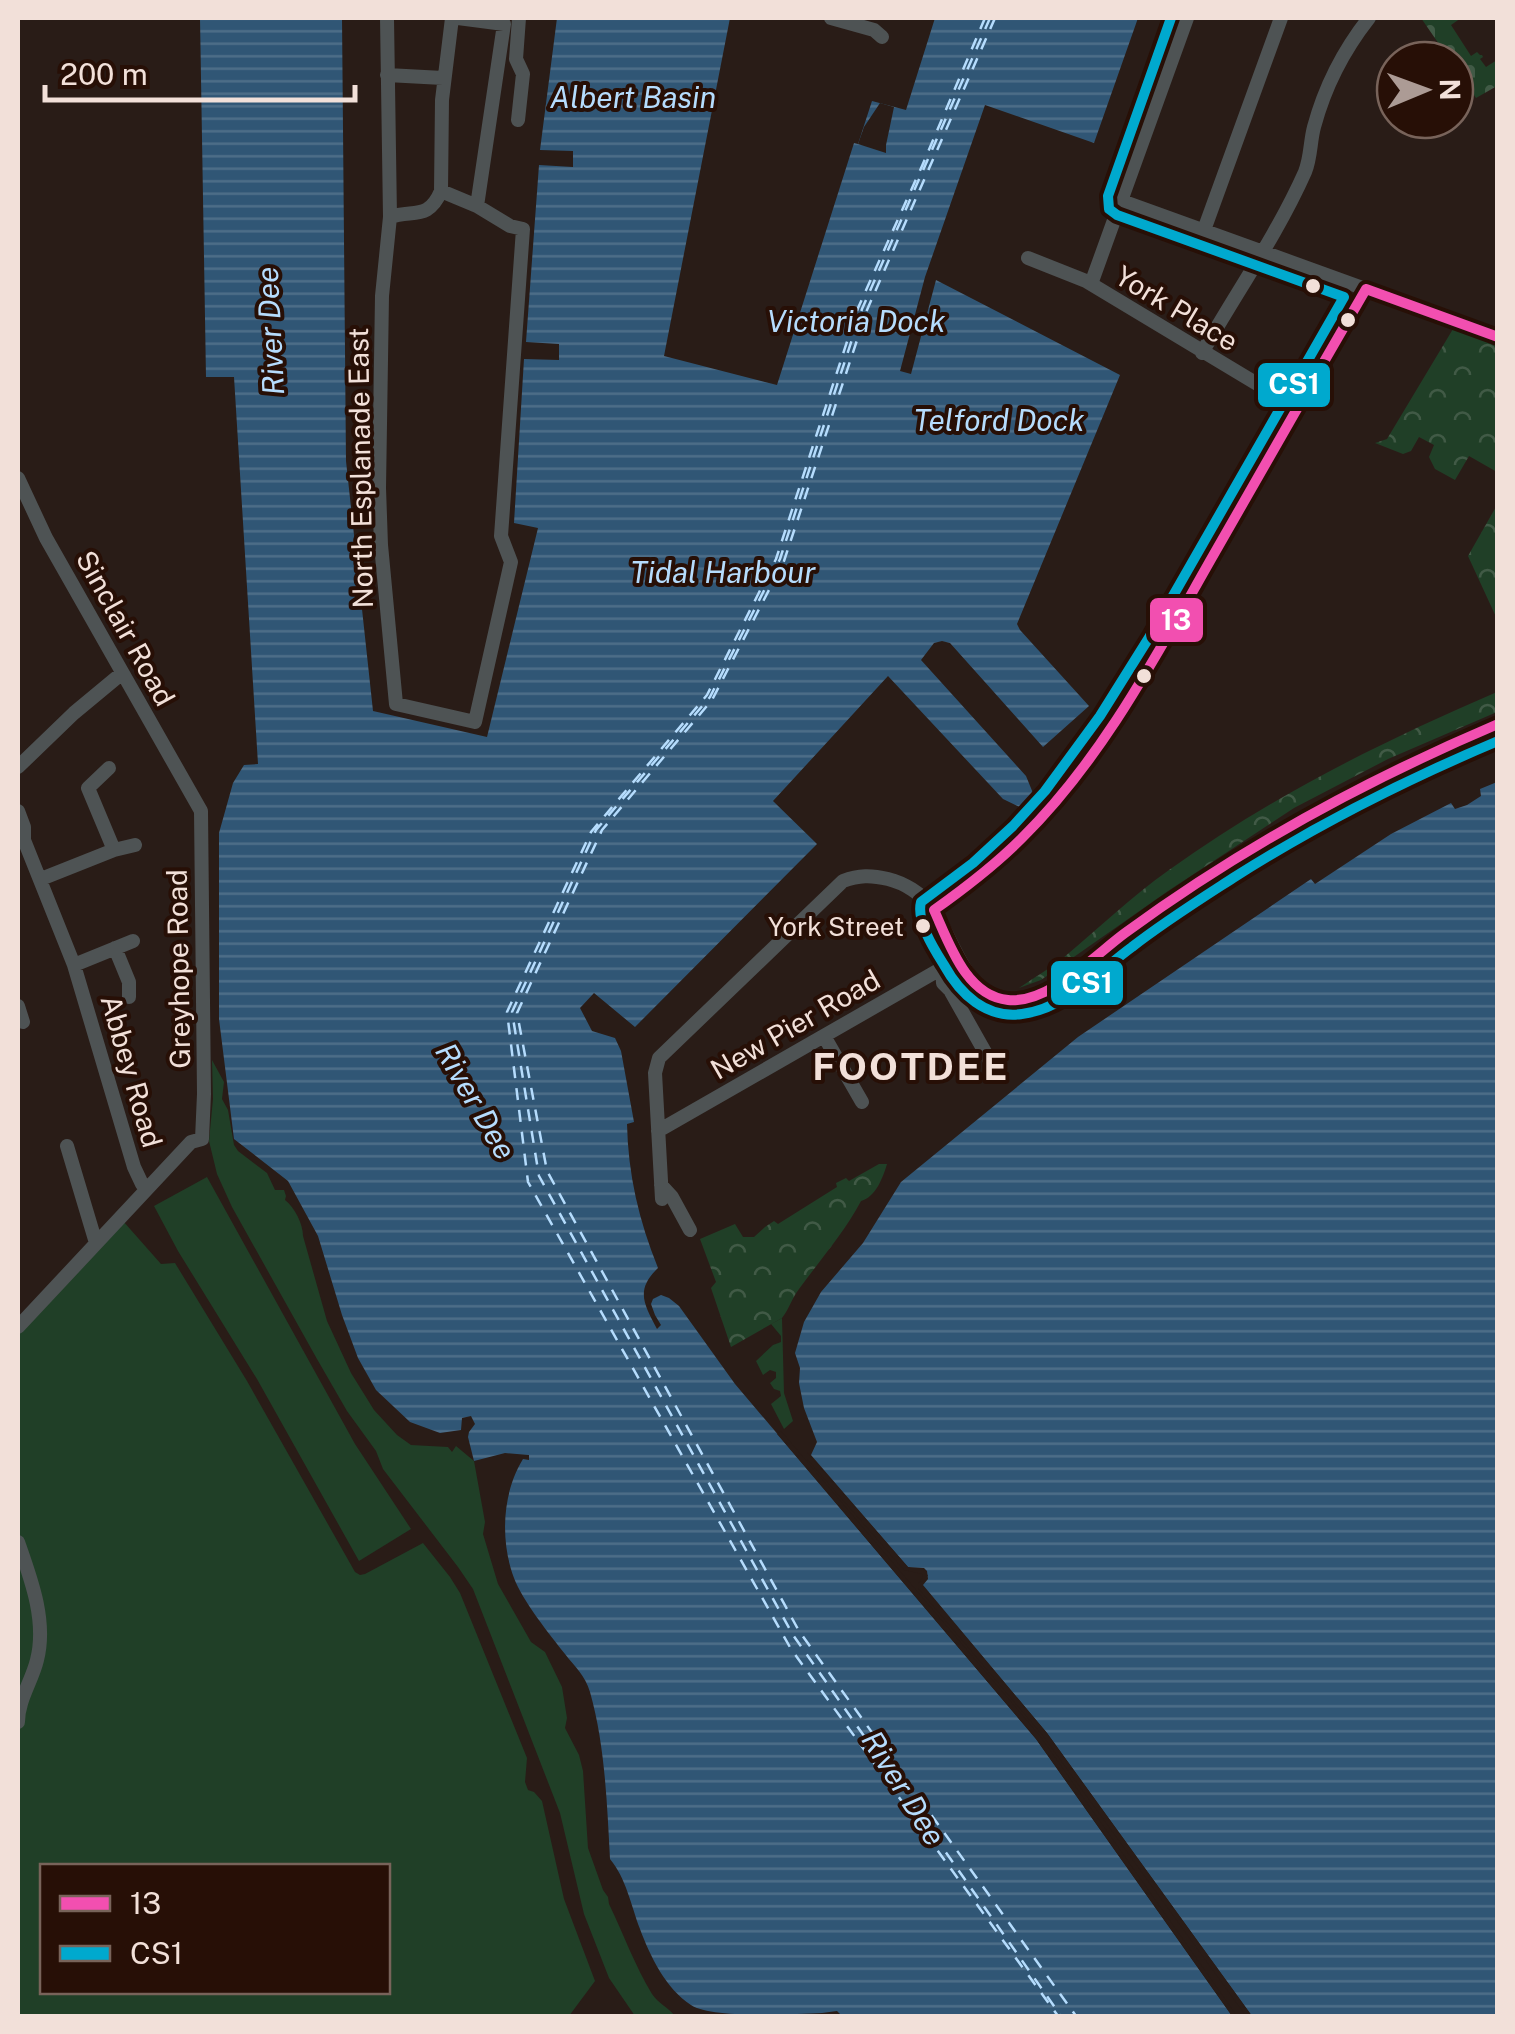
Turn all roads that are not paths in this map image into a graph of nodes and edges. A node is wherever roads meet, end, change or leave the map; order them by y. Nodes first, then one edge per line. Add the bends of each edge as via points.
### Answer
1 (387, 18) edge
2 (455, 18) edge
3 (519, 18) edge
4 (1188, 18) edge
5 (1368, 18) edge
6 (841, 19) edge
7 (1277, 19) edge
8 (882, 37) dead end
9 (387, 74) junction
10 (444, 78) junction
11 (518, 120) dead end
12 (441, 191) junction
13 (1122, 200) junction
14 (477, 206) junction
15 (390, 217) junction
16 (1204, 230) junction
17 (1262, 252) junction
18 (1028, 258) dead end
19 (1091, 284) junction
20 (1366, 290) junction
21 (1498, 337) edge
22 (1202, 353) junction
23 (1297, 408) junction
24 (18, 478) edge
25 (121, 674) junction
26 (1498, 724) edge
27 (18, 767) edge
28 (109, 768) dead end
29 (196, 800) joint
30 (18, 811) edge
31 (135, 845) dead end
32 (114, 850) junction
33 (41, 878) junction
34 (934, 910) junction
35 (133, 941) dead end
36 (114, 948) junction
37 (958, 960) junction
38 (74, 964) junction
39 (942, 969) junction
40 (129, 998) dead end
41 (18, 1006) edge
42 (23, 1022) dead end
43 (824, 1036) junction
44 (990, 1061) dead end
45 (862, 1102) dead end
46 (658, 1131) junction
47 (66, 1146) dead end
48 (148, 1188) junction
49 (690, 1230) dead end
50 (96, 1243) junction
51 (18, 1327) edge
52 (18, 1542) edge
53 (18, 1722) edge

1 - 9 street, North Esplanade East
2 - 10 street
2 - 14 street via 504,24
3 - 11 street
4 - 13 street
5 - 17 street via 1336,67 1306,170
6 - 8 street
7 - 16 street
9 - 10 street
9 - 15 street, North Esplanade East
10 - 12 street
12 - 14 street
12 - 15 street via 426,211
13 - 16 street
13 - 19 street
14 - 15 street, North Esplanade East via 522,229 501,536 511,562 475,722 396,704 379,488
16 - 17 street
17 - 20 street
17 - 22 street
18 - 19 street, York Place
19 - 22 street, York Place
20 - 21 street
20 - 23 street
22 - 23 street, York Place
23 - 34 street via 1095,753 1014,846
24 - 25 street, Sinclair Road
25 - 27 street
25 - 29 street, Sinclair Road
26 - 37 street via 1308,816 1028,999 984,991
28 - 32 street via 88,788
29 - 48 street, Greyhope Road via 202,823 202,1139 190,1142
30 - 33 street, Abbey Road
31 - 32 street
32 - 33 street
33 - 38 street, Abbey Road
34 - 37 street
34 - 46 street via 888,878 856,876 837,886 662,1055 655,1072
35 - 36 street, Abbey Road
36 - 38 street, Abbey Road
36 - 40 street, Abbey Road
37 - 39 street, New Pier Road
38 - 48 street, Abbey Road via 134,1167
39 - 43 street, New Pier Road
39 - 44 street via 942,983
41 - 42 street
43 - 45 street
43 - 46 street, New Pier Road
46 - 49 street via 661,1192 672,1197
47 - 50 street
48 - 50 street
50 - 51 street
52 - 53 street via 40,1636

